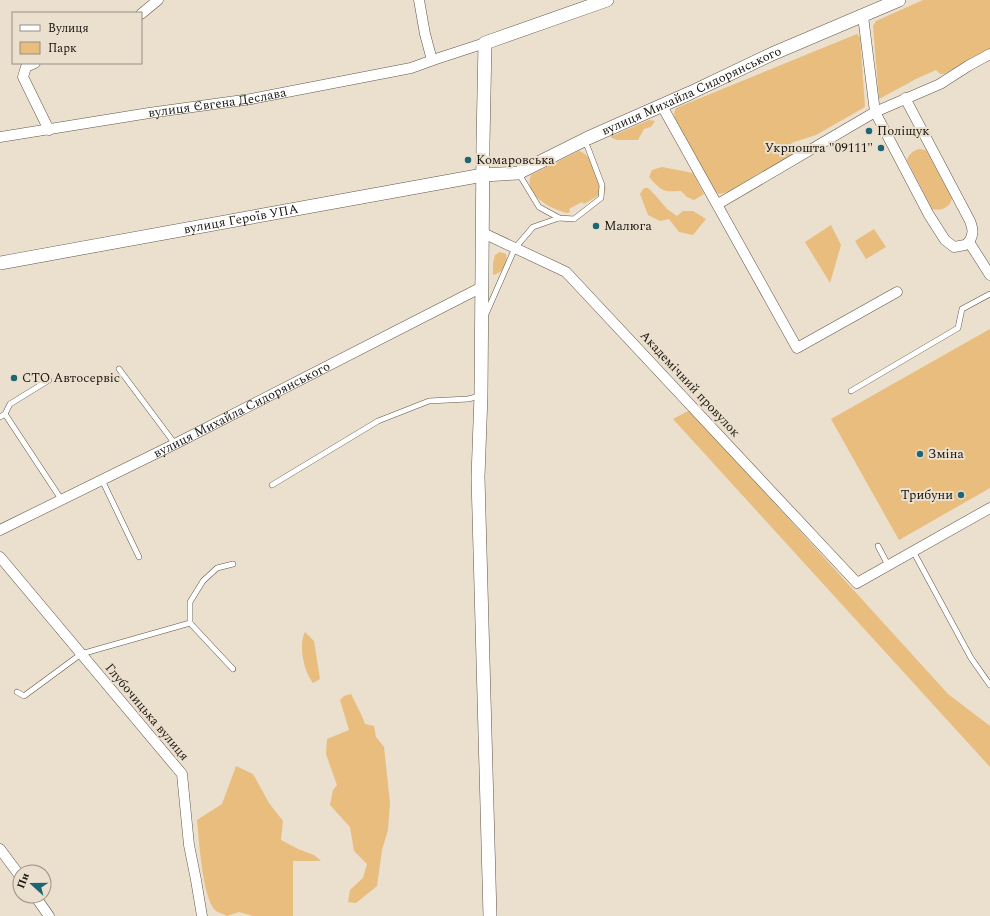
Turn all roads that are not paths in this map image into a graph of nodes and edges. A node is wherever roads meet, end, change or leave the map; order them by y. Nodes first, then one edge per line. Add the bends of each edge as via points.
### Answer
1 (158, 0) edge
2 (419, 0) edge
3 (607, 0) edge
4 (899, 0) edge
5 (142, 13) edge
6 (863, 16) junction
7 (485, 43) junction
8 (990, 54) edge
9 (432, 60) junction
10 (33, 64) edge
11 (905, 98) junction
12 (662, 106) junction
13 (875, 112) junction
14 (49, 130) junction
15 (0, 137) edge
16 (584, 140) junction
17 (518, 173) junction
18 (483, 175) junction
19 (718, 204) junction
20 (559, 218) junction
21 (483, 232) junction
22 (969, 242) junction
23 (515, 248) junction
24 (0, 263) edge
25 (990, 275) edge
26 (482, 286) junction
27 (897, 292) dead end
28 (990, 294) edge
29 (482, 322) junction
30 (119, 369) dead end
31 (49, 380) dead end
32 (851, 391) dead end
33 (482, 396) junction
34 (2, 416) edge
35 (175, 444) junction
36 (102, 480) junction
37 (272, 485) dead end
38 (61, 499) junction
39 (990, 508) edge
40 (0, 530) edge
41 (878, 546) dead end
42 (913, 551) junction
43 (0, 557) edge
44 (139, 557) dead end
45 (233, 564) dead end
46 (888, 565) junction
47 (190, 623) junction
48 (81, 654) junction
49 (233, 669) dead end
50 (990, 685) edge
51 (17, 692) dead end
52 (0, 849) edge
53 (12, 865) edge
54 (41, 904) edge
55 (49, 916) edge
56 (202, 916) edge
57 (490, 916) edge

1 - 5 street
2 - 9 street
3 - 7 street, вулиця Євгена Деслава
4 - 6 street, вулиця Михайла Сидорянського
6 - 12 street, вулиця Михайла Сидорянського via 772,54
6 - 13 street
7 - 9 street, вулиця Євгена Деслава
7 - 18 street
8 - 11 street via 940,84
9 - 14 street, вулиця Євгена Деслава via 411,68 259,97
10 - 14 street via 26,67 23,77
11 - 13 street
11 - 22 street via 970,221 973,229
12 - 16 street, вулиця Михайла Сидорянського
12 - 19 street
13 - 19 street
13 - 22 street via 929,215 945,240 954,247
14 - 15 street, вулиця Євгена Деслава
16 - 17 street, вулиця Михайла Сидорянського
16 - 20 lane via 602,186 601,198 574,219
17 - 18 street, вулиця Михайла Сидорянського
17 - 20 lane via 540,206
18 - 21 street
18 - 24 street, вулиця Героїв УПА
19 - 27 street via 796,348
20 - 23 lane via 533,227
21 - 23 street, Академічний провулок
21 - 26 street
22 - 25 street
23 - 29 lane
23 - 46 street, Академічний провулок via 566,272 856,583
26 - 29 street
26 - 35 street, вулиця Михайла Сидорянського
28 - 32 lane via 962,309 958,328
29 - 33 street
30 - 35 lane
31 - 34 lane via 10,404
33 - 37 lane via 429,401 378,422
33 - 57 street via 475,477
34 - 38 lane
35 - 36 street, вулиця Михайла Сидорянського
36 - 38 street, вулиця Михайла Сидорянського
36 - 44 lane
38 - 40 street, вулиця Михайла Сидорянського
39 - 42 street
41 - 46 lane
42 - 46 street
42 - 50 lane via 970,658
43 - 48 street, Глубочицька вулиця
45 - 47 lane via 217,568 203,581 190,602
47 - 48 lane
47 - 49 lane
48 - 51 lane via 24,696
48 - 56 street, Глубочицька вулиця via 182,774 189,845
52 - 53 street
54 - 55 street

